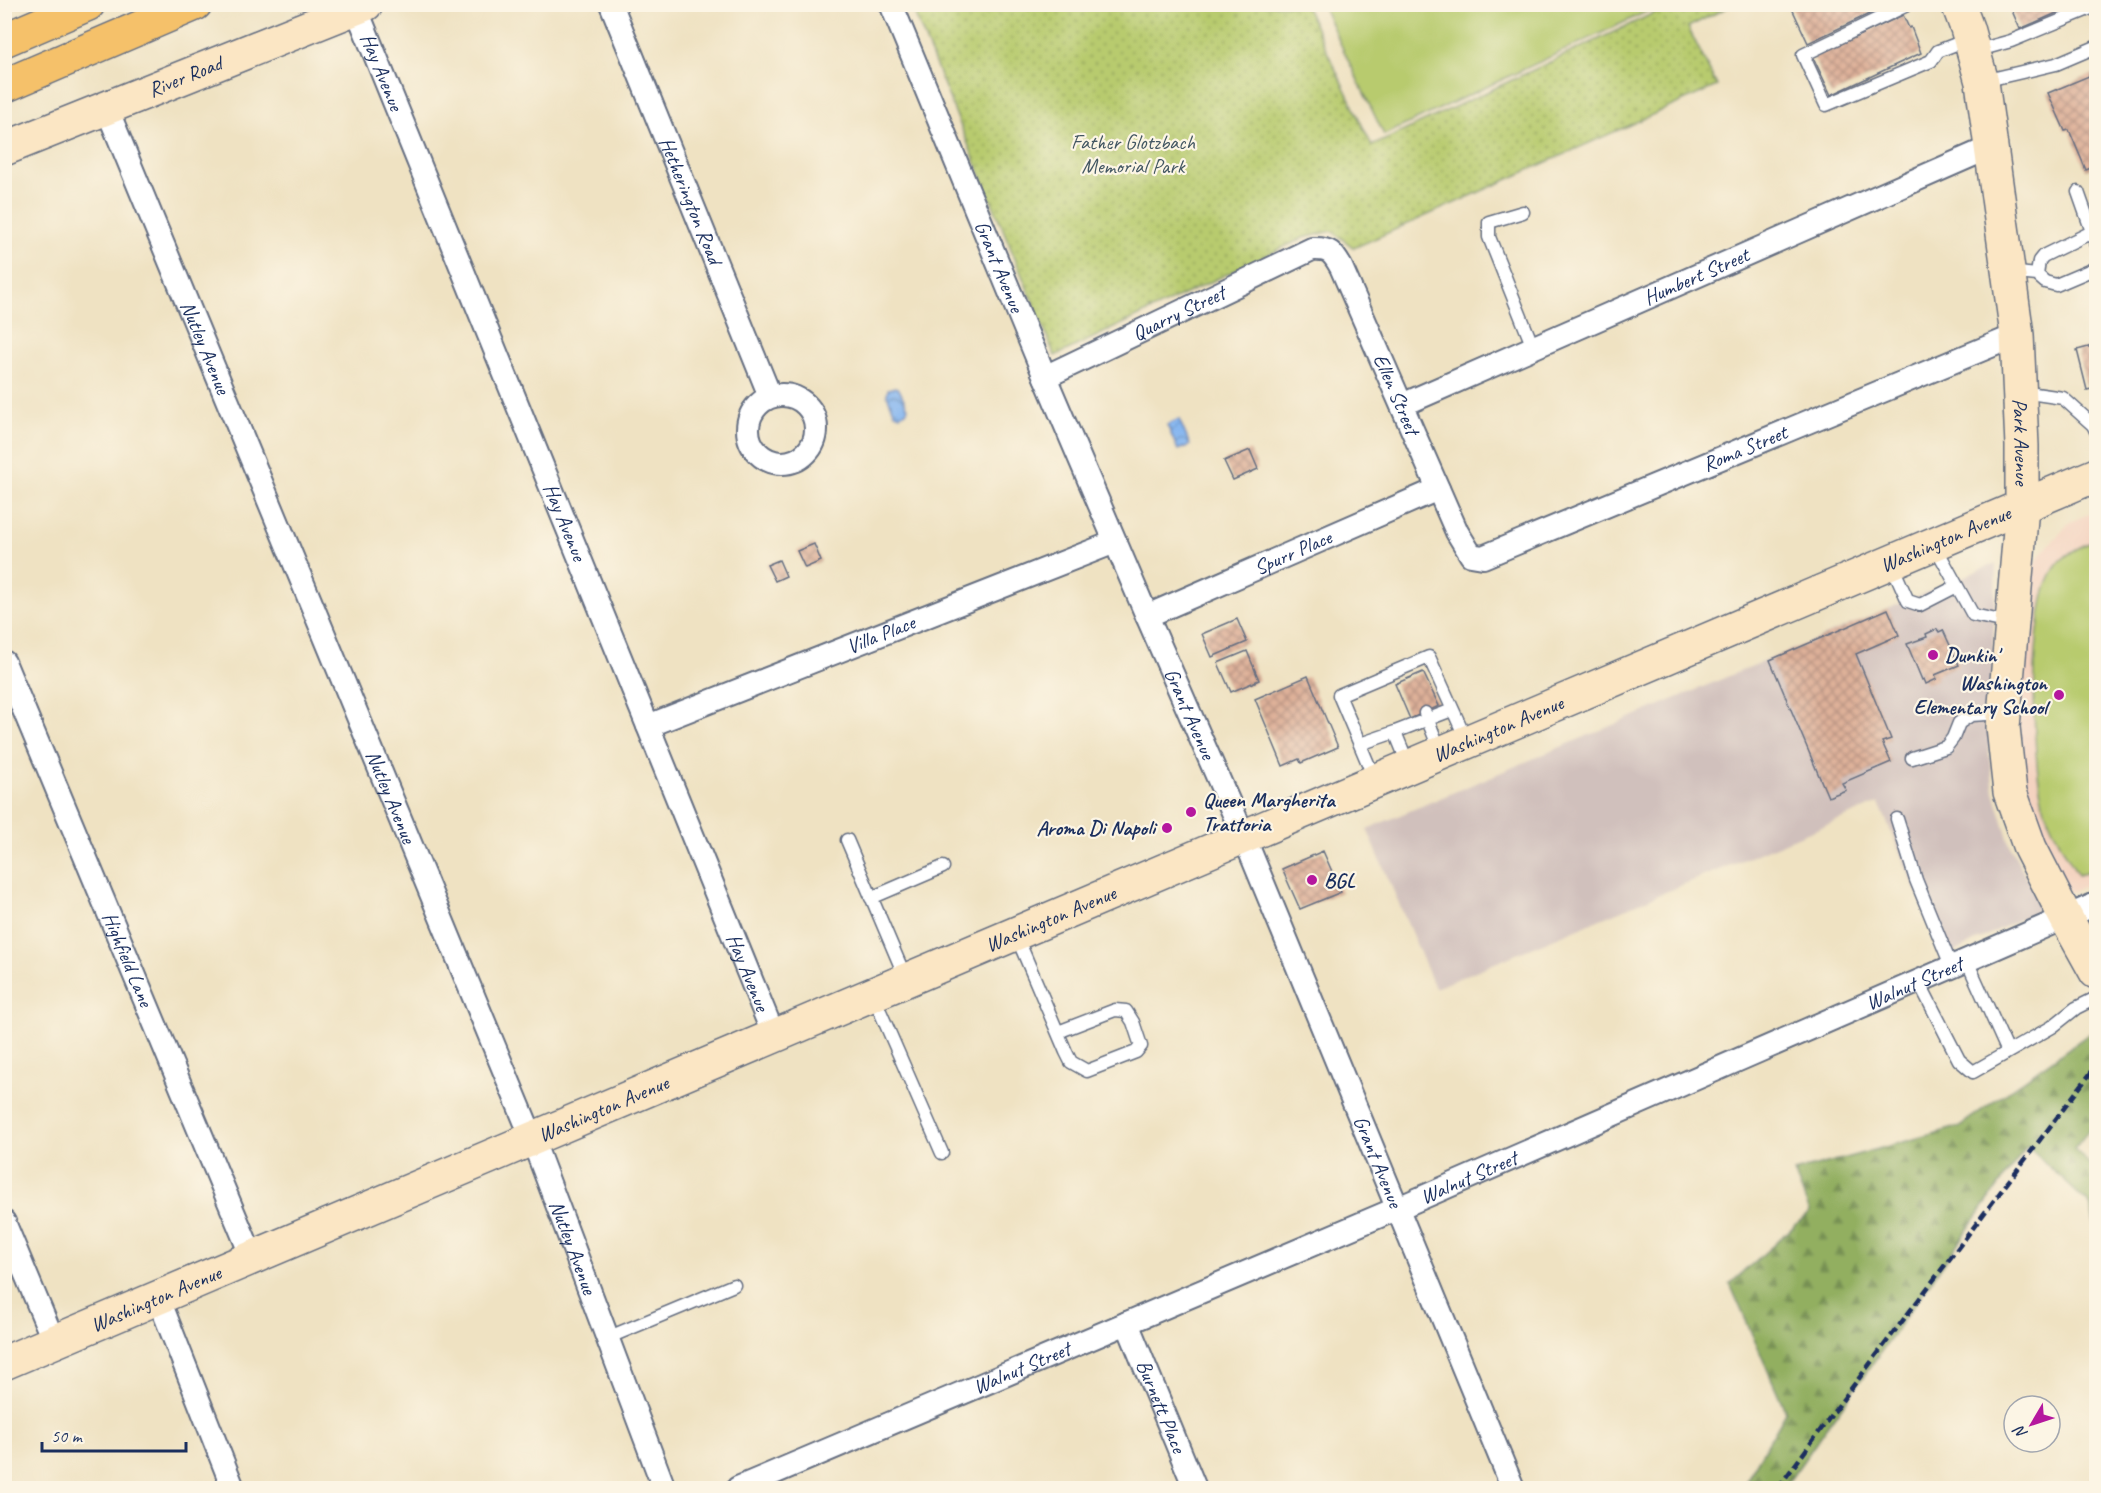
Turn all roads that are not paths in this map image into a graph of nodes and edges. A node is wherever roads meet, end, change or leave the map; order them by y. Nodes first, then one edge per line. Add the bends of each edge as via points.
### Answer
1 (88, 4) edge
2 (195, 4) edge
3 (221, 4) edge
4 (611, 4) edge
5 (891, 4) edge
6 (1910, 4) edge
7 (1958, 4) edge
8 (361, 6) edge
9 (2097, 6) edge
10 (4, 40) edge
11 (102, 44) junction
12 (2097, 47) edge
13 (1975, 57) junction
14 (4, 86) edge
15 (107, 109) junction
16 (1991, 147) junction
17 (4, 149) edge
18 (2078, 192) dead end
19 (1523, 212) dead end
20 (2095, 235) edge
21 (1312, 249) joint
22 (2097, 268) edge
23 (2023, 273) junction
24 (2017, 335) junction
25 (1533, 348) junction
26 (1045, 377) junction
27 (2020, 391) junction
28 (770, 396) dead end
29 (1402, 405) junction
30 (2097, 431) edge
31 (2097, 476) edge
32 (1438, 489) junction
33 (2022, 507) junction
34 (1115, 542) junction
35 (1934, 544) junction
36 (1471, 555) joint
37 (1891, 563) junction
38 (1957, 586) junction
39 (1147, 616) junction
40 (2012, 623) junction
41 (4, 662) edge
42 (1452, 710) junction
43 (2004, 713) junction
44 (1426, 716) junction
45 (648, 726) junction
46 (1395, 732) junction
47 (1360, 744) junction
48 (1454, 748) junction
49 (1912, 758) dead end
50 (1409, 767) junction
51 (1375, 781) junction
52 (1897, 819) dead end
53 (1244, 837) junction
54 (847, 840) dead end
55 (943, 867) dead end
56 (872, 898) junction
57 (2097, 904) edge
58 (2066, 918) junction
59 (1016, 934) junction
60 (1959, 964) junction
61 (2097, 972) edge
62 (906, 980) junction
63 (1919, 982) junction
64 (873, 994) junction
65 (2097, 999) edge
66 (1058, 1032) junction
67 (774, 1036) junction
68 (2008, 1052) junction
69 (532, 1138) junction
70 (942, 1153) dead end
71 (1396, 1209) junction
72 (4, 1222) edge
73 (252, 1257) junction
74 (734, 1285) dead end
75 (158, 1297) junction
76 (1127, 1323) junction
77 (607, 1338) junction
78 (54, 1342) junction
79 (4, 1363) edge
80 (233, 1488) edge
81 (664, 1488) edge
82 (738, 1488) edge
83 (1195, 1488) edge
84 (1513, 1488) edge

1 - 10 highway
2 - 11 highway
3 - 11 highway
4 - 28 street, Hetherington Road
5 - 26 street, Grant Avenue
6 - 13 lane via 1803,55 1826,105 1931,61 1938,51
7 - 13 main road, Park Avenue
8 - 15 main road, River Road
8 - 45 street, Hay Avenue
9 - 13 lane
11 - 14 highway
12 - 13 lane via 2056,64
13 - 16 main road, Park Avenue
15 - 17 main road, River Road
15 - 69 street, Nutley Avenue
16 - 23 main road, Park Avenue
16 - 25 street, Humbert Street
18 - 20 lane
19 - 25 lane via 1489,222 1489,237
20 - 23 lane via 2043,256
21 - 26 street, Quarry Street
21 - 29 street, Ellen Street via 1324,248 1341,267
22 - 23 lane via 2056,285
23 - 24 main road, Park Avenue
24 - 27 main road, Park Avenue
24 - 36 street, Roma Street via 1484,558
25 - 29 street, Humbert Street
26 - 34 street, Grant Avenue
27 - 30 lane via 2063,398
27 - 33 main road, Park Avenue
29 - 32 street, Ellen Street
31 - 33 main road, Washington Avenue
32 - 36 street, Ellen Street
32 - 39 street, Spurr Place
33 - 35 main road, Washington Avenue
33 - 40 main road, Park Avenue
34 - 39 street, Grant Avenue
34 - 45 street, Villa Place
35 - 37 main road, Washington Avenue
35 - 38 lane
37 - 38 lane via 1908,602 1920,605
37 - 48 main road, Washington Avenue
38 - 40 lane via 1972,615
39 - 53 street, Grant Avenue
40 - 43 main road, Park Avenue
41 - 73 street, Highfield Lane
42 - 44 lane
42 - 47 lane via 1429,657 1407,673 1340,695
42 - 48 lane
43 - 49 lane via 1971,716 1959,723 1946,747
43 - 58 main road, Park Avenue via 2010,792 2030,848
44 - 46 lane
44 - 48 lane
45 - 67 street, Hay Avenue
46 - 47 lane
46 - 50 lane
47 - 51 lane
48 - 50 main road, Washington Avenue
50 - 51 main road, Washington Avenue
51 - 53 main road, Washington Avenue
52 - 60 lane via 1916,879
53 - 59 main road, Washington Avenue
53 - 71 street, Grant Avenue
54 - 56 lane
55 - 56 lane
56 - 62 lane
57 - 58 street, Walnut Street
58 - 60 street, Walnut Street
58 - 61 main road, Park Avenue
59 - 62 main road, Washington Avenue
59 - 66 lane
60 - 63 street, Walnut Street
60 - 68 lane
62 - 64 main road, Washington Avenue
63 - 68 lane via 1963,1065 1973,1072
63 - 71 street, Walnut Street
64 - 67 main road, Washington Avenue
64 - 70 lane
65 - 68 lane via 2076,1008 2052,1028
66 - 66 lane via 1071,1062 1086,1071 1136,1052 1141,1046 1126,1011 1115,1010
67 - 69 main road, Washington Avenue
69 - 73 main road, Washington Avenue
69 - 77 street, Nutley Avenue
71 - 76 street, Walnut Street
71 - 84 street, Grant Avenue
72 - 78 street
73 - 75 main road, Washington Avenue
74 - 77 lane
75 - 78 main road, Washington Avenue
75 - 80 street
76 - 82 street, Walnut Street
76 - 83 street, Burnett Place
77 - 81 street, Nutley Avenue
78 - 79 main road, Washington Avenue

